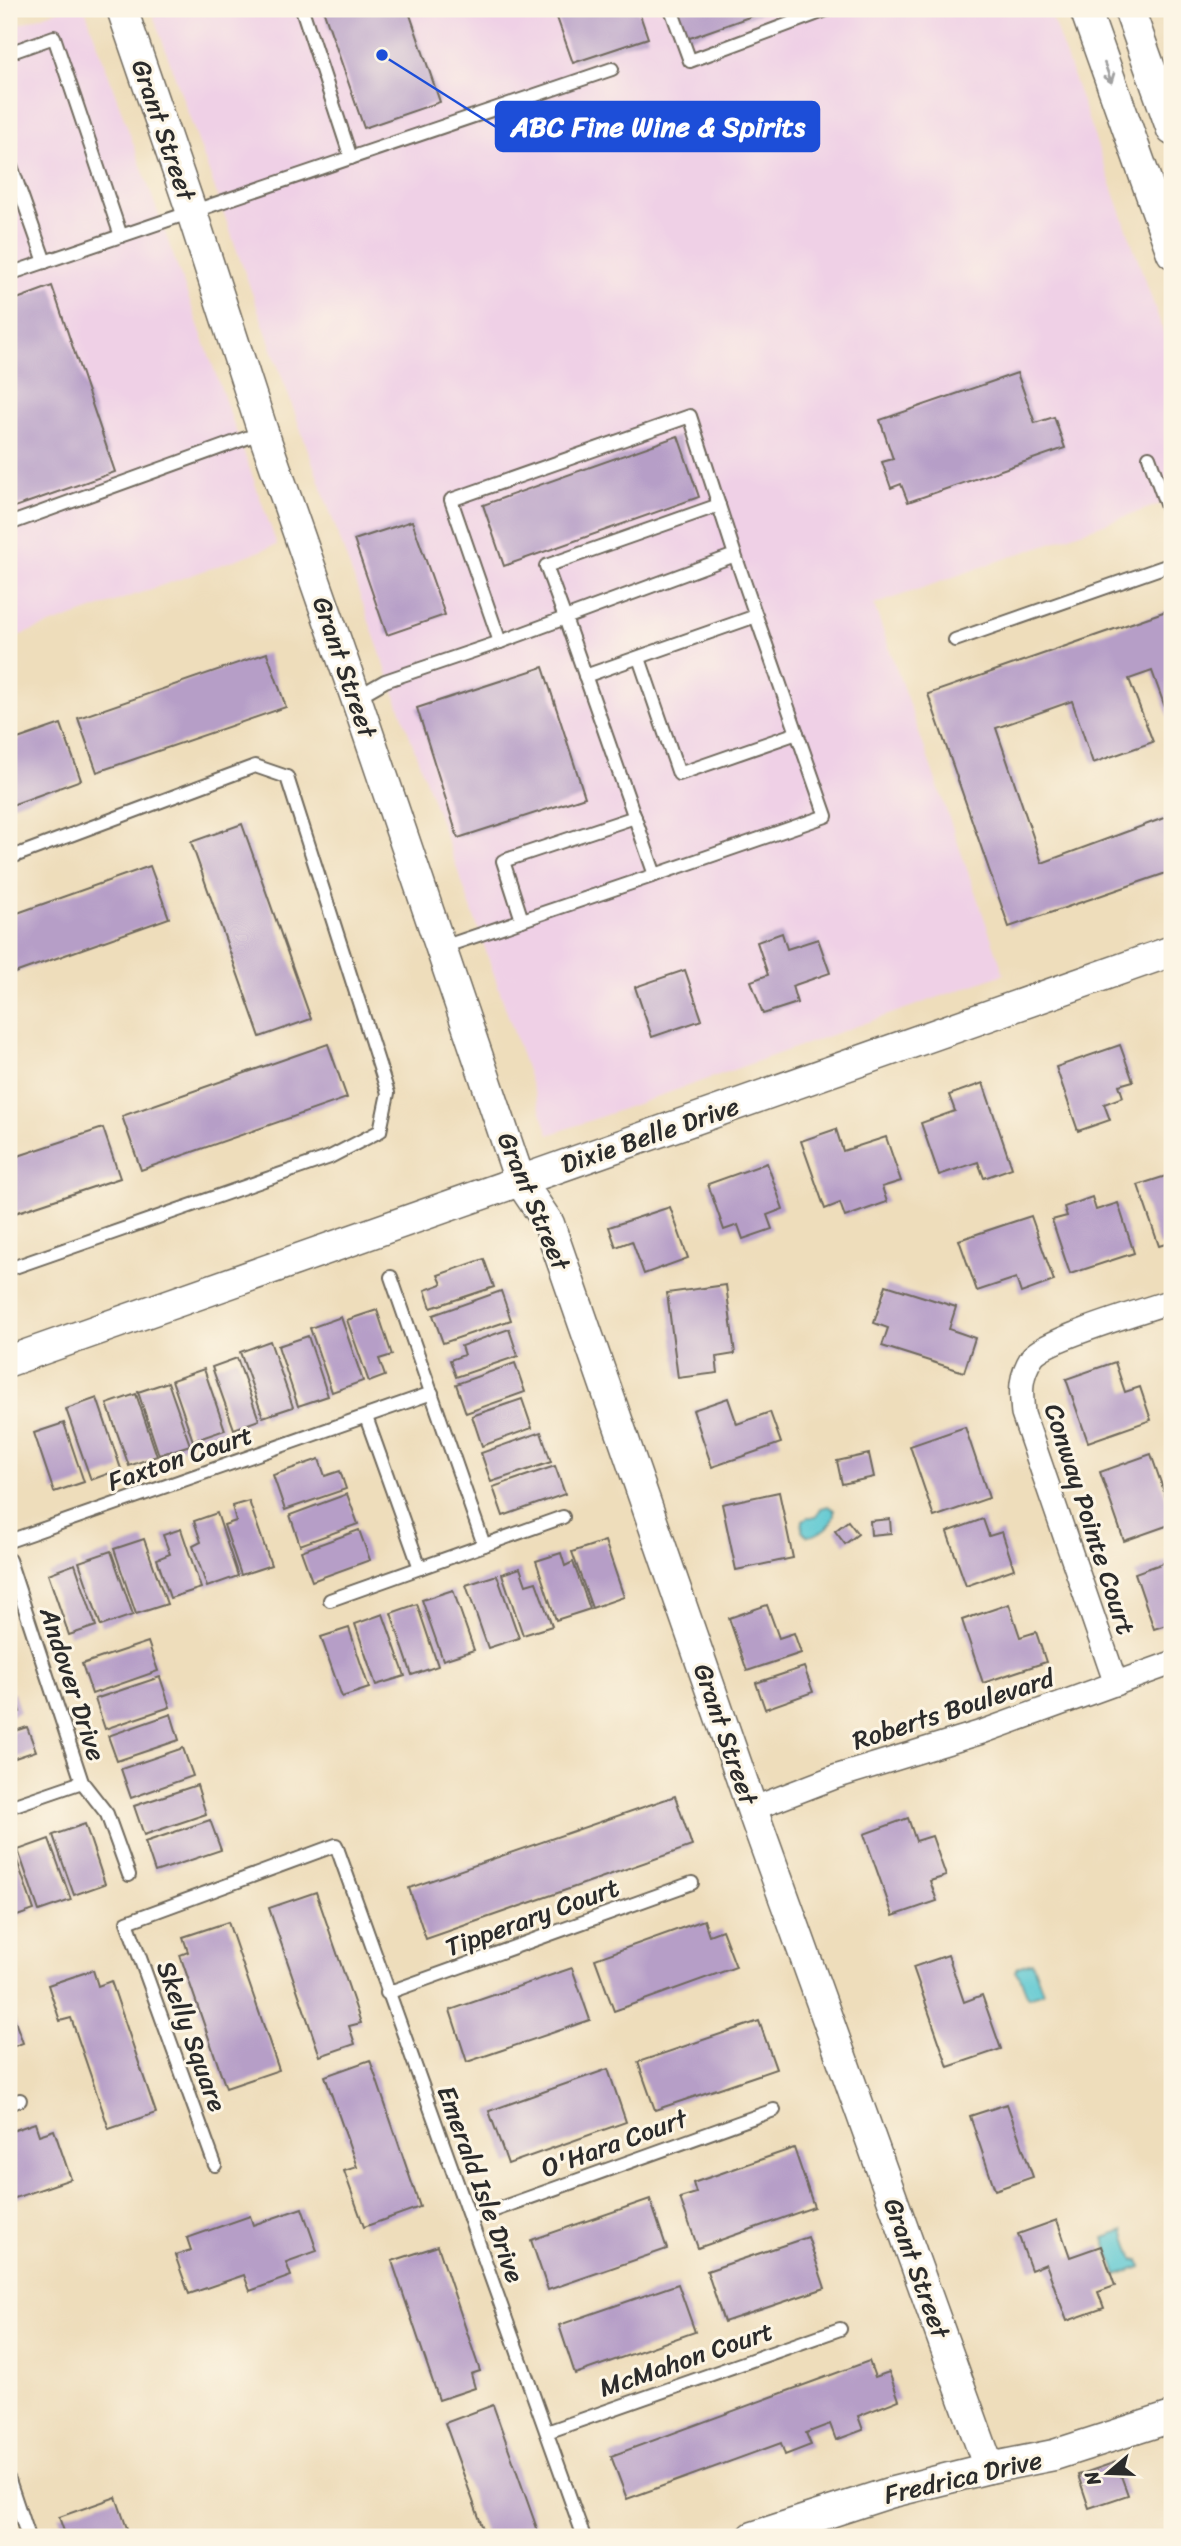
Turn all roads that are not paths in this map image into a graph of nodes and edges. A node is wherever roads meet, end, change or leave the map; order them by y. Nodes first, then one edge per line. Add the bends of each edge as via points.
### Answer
1 (122, 9) edge
2 (302, 9) edge
3 (671, 9) edge
4 (829, 9) edge
5 (1084, 9) edge
6 (1129, 9) edge
7 (9, 53) edge
8 (612, 69) dead end
9 (1172, 130) edge
10 (351, 158) junction
11 (9, 160) edge
12 (192, 213) junction
13 (121, 236) junction
14 (1172, 253) edge
15 (45, 262) junction
16 (9, 274) edge
17 (263, 432) junction
18 (1149, 457) dead end
19 (719, 505) junction
20 (1172, 521) edge
21 (9, 524) edge
22 (736, 555) junction
23 (1172, 564) edge
24 (756, 616) junction
25 (565, 618) junction
26 (956, 640) dead end
27 (500, 642) junction
28 (639, 658) junction
29 (585, 677) junction
30 (356, 698) junction
31 (797, 733) junction
32 (635, 817) junction
33 (9, 858) edge
34 (655, 875) junction
35 (522, 920) junction
36 (440, 948) junction
37 (1172, 951) edge
38 (520, 1181) junction
39 (9, 1269) edge
40 (391, 1277) dead end
41 (1172, 1301) edge
42 (9, 1361) edge
43 (432, 1393) junction
44 (366, 1417) junction
45 (563, 1517) dead end
46 (9, 1541) edge
47 (484, 1545) junction
48 (9, 1560) edge
49 (420, 1568) junction
50 (330, 1600) dead end
51 (1172, 1663) edge
52 (1116, 1684) junction
53 (82, 1782) junction
54 (9, 1807) edge
55 (752, 1809) junction
56 (129, 1875) dead end
57 (692, 1883) dead end
58 (127, 1922) joint
59 (387, 1993) junction
60 (774, 2110) dead end
61 (215, 2165) dead end
62 (470, 2219) junction
63 (840, 2329) dead end
64 (1172, 2417) edge
65 (547, 2432) junction
66 (989, 2468) junction
67 (9, 2480) edge
68 (804, 2529) edge
69 (28, 2537) edge
70 (584, 2537) edge
71 (753, 2537) edge

1 - 12 street, Grant Street
2 - 10 lane
3 - 4 lane via 690,61
5 -> 14 street
6 - 9 street
7 - 13 lane via 54,37
8 - 10 lane
10 - 12 lane
11 - 15 lane
12 - 13 lane
12 - 17 street, Grant Street
13 - 15 lane
15 - 16 lane
17 - 21 lane
17 - 30 street, Grant Street
18 - 20 lane
19 - 22 lane
19 - 25 lane via 546,566
19 - 27 lane via 690,416 451,500
22 - 24 lane
22 - 25 lane
23 - 26 lane
24 - 28 lane
24 - 31 lane
25 - 27 lane
25 - 29 lane
27 - 30 lane via 385,681
28 - 29 lane
28 - 31 lane via 679,774
29 - 32 lane
30 - 36 street, Grant Street
31 - 34 lane via 826,816
32 - 34 lane
32 - 35 lane via 503,861
33 - 39 lane via 255,766 287,777 388,1093 380,1131 330,1157
34 - 35 lane
35 - 36 lane
36 - 38 street, Grant Street
37 - 38 street, Dixie Belle Drive
38 - 42 street, Dixie Belle Drive
38 - 55 street, Grant Street via 549,1224
40 - 43 lane
41 - 52 street, Conway Pointe Court via 1052,1343 1033,1354 1021,1381 1023,1414
43 - 44 lane, Faxton Court
43 - 47 lane
44 - 46 lane, Faxton Court
44 - 49 lane
45 - 47 lane
47 - 49 lane
48 - 53 lane, Andover Drive
49 - 50 lane
51 - 52 street, Roberts Boulevard
52 - 55 street, Roberts Boulevard
53 - 54 lane
53 - 56 lane, Andover Drive via 107,1814
55 - 66 street, Grant Street
57 - 59 lane, Tipperary Court
58 - 59 lane, Emerald Isle Drive via 336,1845
58 - 61 lane, Skelly Square
59 - 62 lane, Emerald Isle Drive
60 - 62 lane, O'Hara Court
62 - 65 lane, Emerald Isle Drive
63 - 65 lane, McMahon Court
64 - 66 street, Fredrica Drive via 1054,2455
65 - 70 lane, Emerald Isle Drive
66 - 68 street, Fredrica Drive via 889,2493
67 - 69 lane
68 - 71 street, Fredrica Drive

